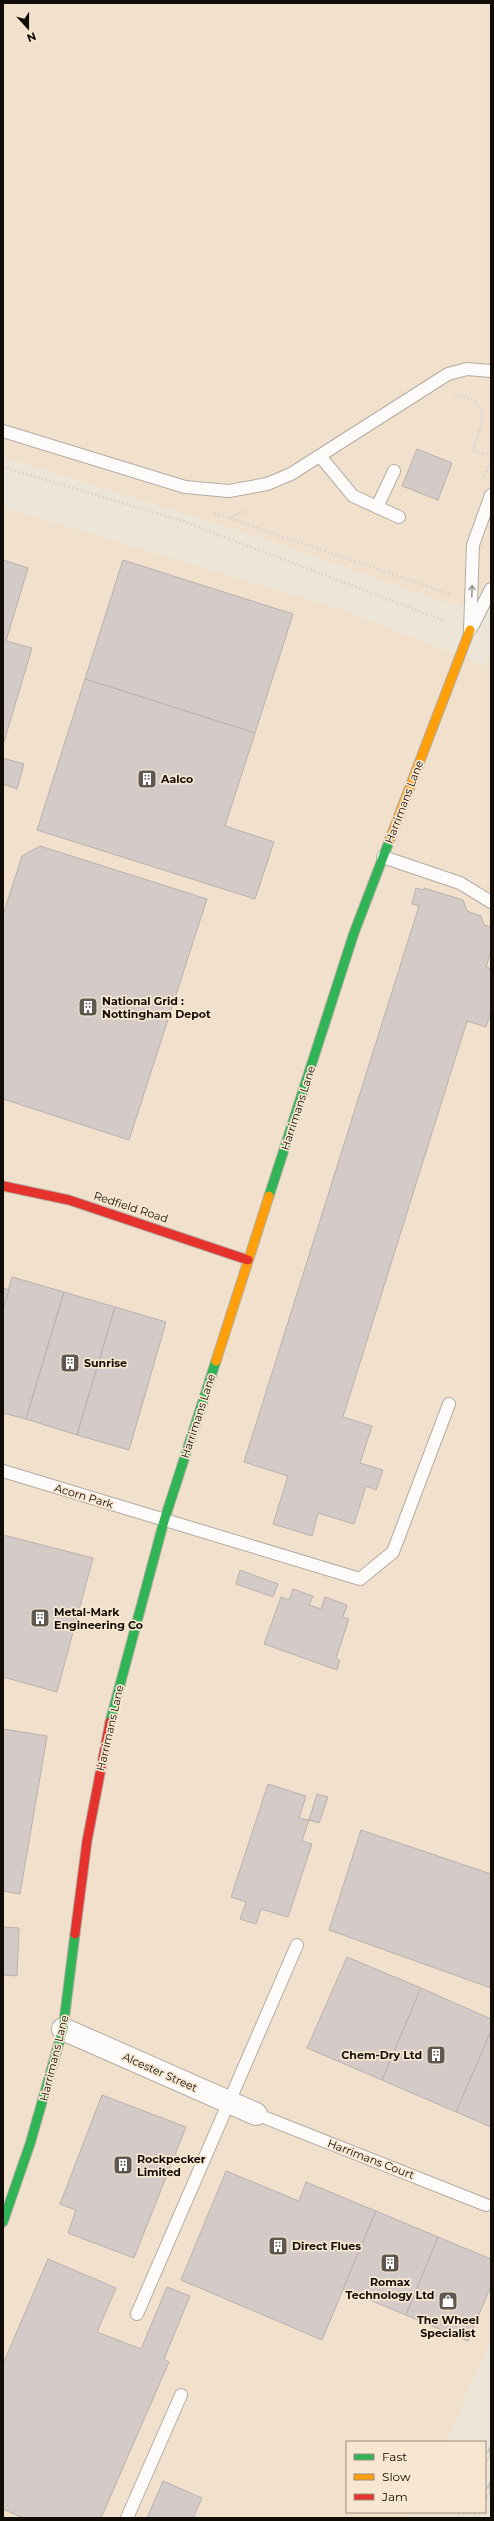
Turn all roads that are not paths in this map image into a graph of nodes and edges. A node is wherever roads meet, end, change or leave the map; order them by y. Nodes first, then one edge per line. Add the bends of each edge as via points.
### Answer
1 (491, 371) edge
2 (3, 431) edge
3 (320, 456) junction
4 (394, 471) dead end
5 (491, 495) edge
6 (378, 507) junction
7 (399, 517) dead end
8 (491, 589) edge
9 (470, 630) junction
10 (383, 857) junction
11 (491, 902) edge
12 (3, 1186) edge
13 (248, 1260) junction
14 (449, 1404) dead end
15 (3, 1471) edge
16 (164, 1521) junction
17 (297, 1945) dead end
18 (63, 2029) junction
19 (229, 2102) junction
20 (256, 2114) joint
21 (486, 2204) dead end
22 (3, 2222) edge
23 (137, 2314) dead end
24 (181, 2395) dead end
25 (127, 2518) edge

1 - 3 lane via 467,369 448,374
2 - 3 lane via 185,487 208,490 229,491 267,484 291,474
3 - 6 lane via 354,496
4 - 6 lane
9 -> 5 lane, Harrimans Lane via 473,545
6 - 7 lane
8 - 9 lane, Harrimans Lane
9 - 10 street, Harrimans Lane
10 - 11 lane via 460,883
10 - 13 street, Harrimans Lane via 354,933
12 - 13 street, Redfield Road via 69,1200
13 - 16 street, Harrimans Lane
14 - 16 lane, Acorn Park via 393,1552 360,1579
15 - 16 lane, Acorn Park
16 - 18 street, Harrimans Lane via 104,1745 87,1841
17 - 19 lane
18 - 19 street, Alcester Street
18 - 22 street, Harrimans Lane via 30,2144
19 - 20 street, Alcester Street
19 - 23 lane
20 - 21 lane, Harrimans Court
24 - 25 lane

